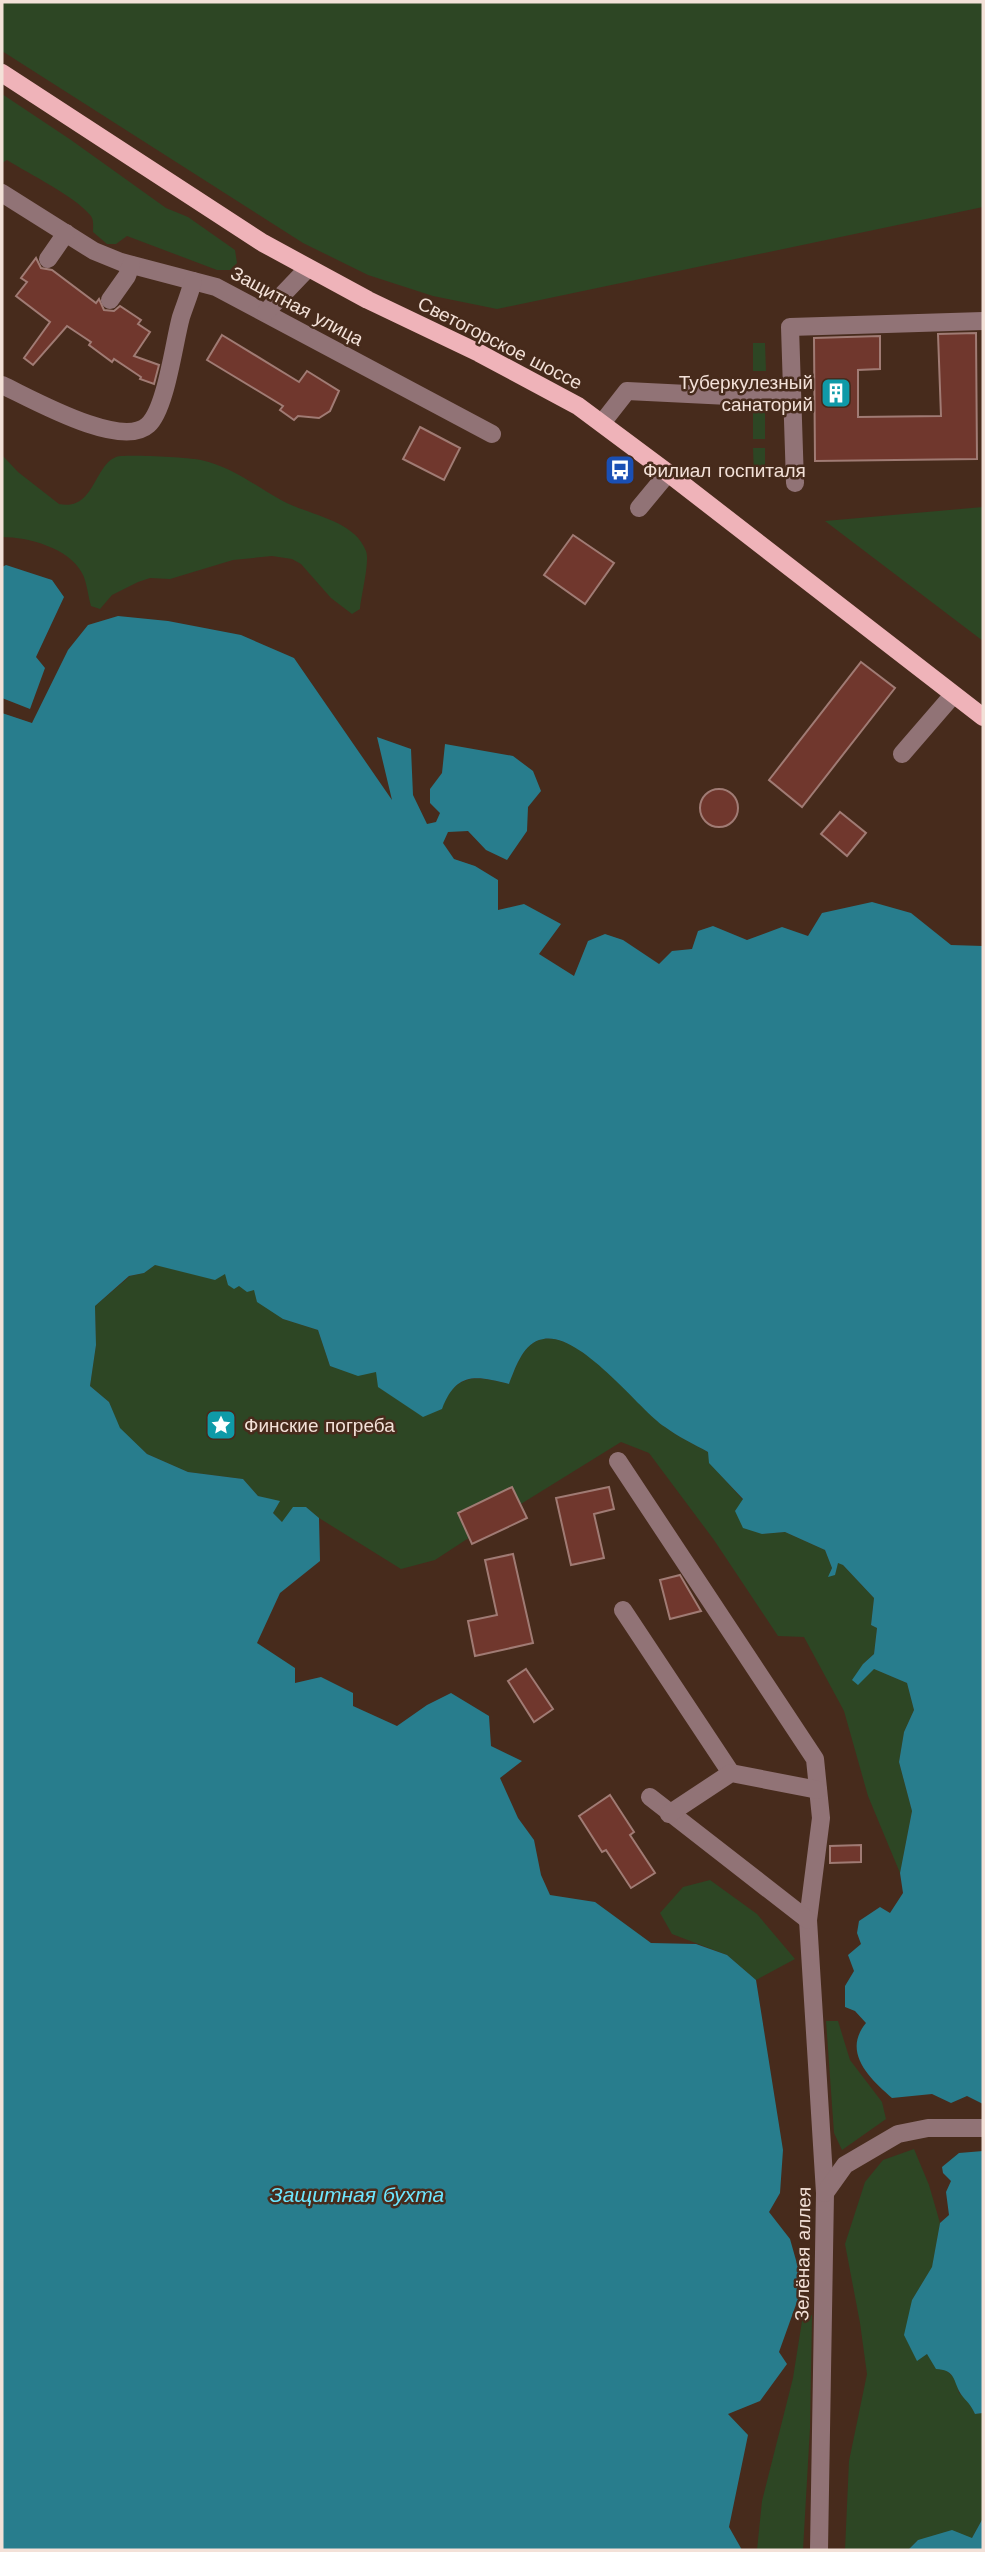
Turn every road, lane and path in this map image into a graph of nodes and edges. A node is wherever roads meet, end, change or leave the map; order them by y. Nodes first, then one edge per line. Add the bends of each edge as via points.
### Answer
1 (2, 73) edge
2 (2, 193) edge
3 (66, 233) junction
4 (48, 258) dead end
5 (131, 265) junction
6 (308, 268) junction
7 (193, 281) junction
8 (110, 300) dead end
9 (266, 313) junction
10 (983, 321) edge
11 (2, 385) edge
12 (793, 399) junction
13 (602, 423) junction
14 (492, 434) dead end
15 (668, 473) junction
16 (795, 483) dead end
17 (639, 508) dead end
18 (953, 695) junction
19 (983, 717) edge
20 (902, 754) dead end
21 (618, 1461) dead end
22 (623, 1611) dead end
23 (731, 1773) junction
24 (818, 1790) junction
25 (650, 1797) dead end
26 (669, 1814) junction
27 (808, 1920) junction
28 (983, 2128) edge
29 (825, 2193) junction
30 (819, 2550) edge

1 - 6 main road, Светогорское шоссе
2 - 3 street, Защитная улица
3 - 4 street
3 - 5 street, Защитная улица via 94,251
5 - 7 street, Защитная улица
5 - 8 street
6 - 9 street
6 - 13 main road, Светогорское шоссе via 531,379
7 - 9 street, Защитная улица via 216,287
7 - 11 street via 159,405 148,425 135,431 113,431
9 - 14 street, Защитная улица
10 - 12 street via 790,327
12 - 13 street via 626,391
12 - 16 street
13 - 15 main road, Светогорское шоссе
15 - 17 street
15 - 18 main road, Светогорское шоссе
18 - 19 main road, Светогорское шоссе
18 - 20 street
21 - 24 street, Зелёная аллея via 815,1759
22 - 23 street
23 - 24 street
23 - 26 street
24 - 27 street, Зелёная аллея via 821,1818
25 - 26 street
26 - 27 street
27 - 29 street, Зелёная аллея
28 - 29 street via 928,2128 898,2134 845,2165
29 - 30 street, Зелёная аллея

